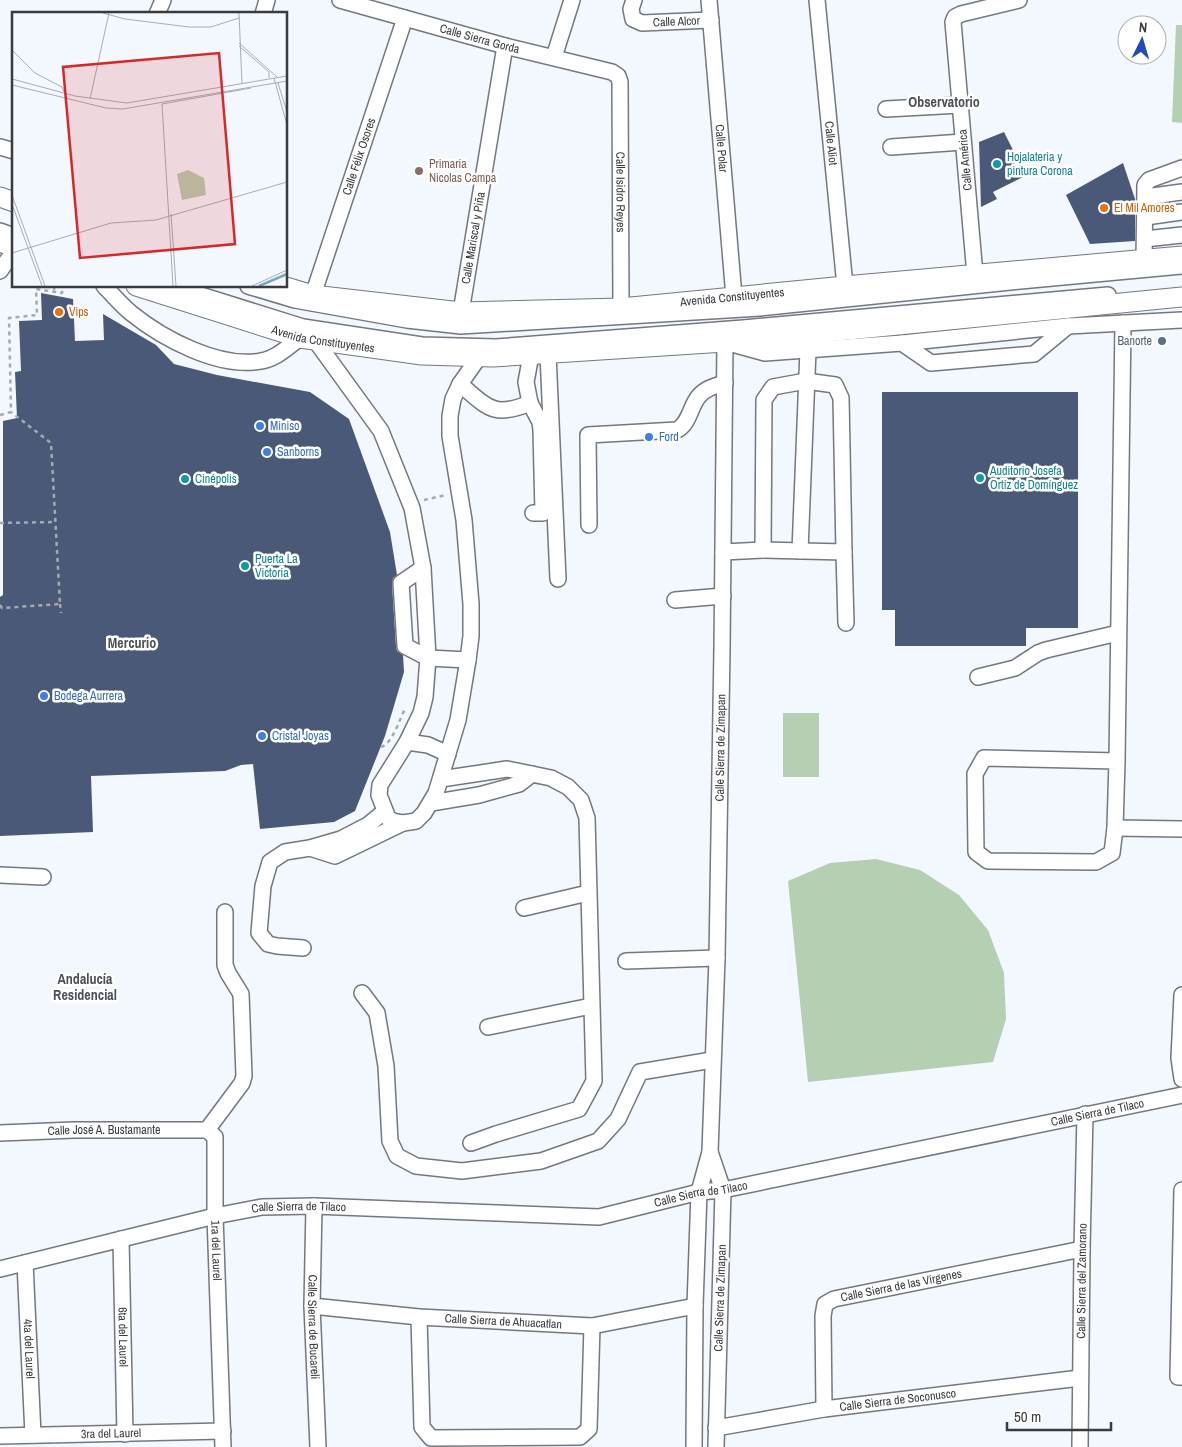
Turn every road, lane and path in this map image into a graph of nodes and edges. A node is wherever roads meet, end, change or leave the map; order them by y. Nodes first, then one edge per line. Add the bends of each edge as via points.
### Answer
1 (163, 0) edge
2 (340, 0) edge
3 (572, 0) edge
4 (634, 0) edge
5 (709, 0) edge
6 (817, 0) edge
7 (1019, 0) edge
8 (158, 12) edge
9 (406, 18) junction
10 (711, 20) junction
11 (505, 46) junction
12 (554, 58) junction
13 (618, 76) joint
14 (960, 105) junction
15 (886, 109) dead end
16 (963, 142) junction
17 (891, 147) dead end
18 (1182, 168) edge
19 (1182, 192) edge
20 (12, 193) edge
21 (0, 197) edge
22 (1146, 197) junction
23 (0, 201) edge
24 (12, 201) edge
25 (12, 206) edge
26 (1182, 212) edge
27 (1146, 216) junction
28 (1182, 234) edge
29 (1145, 239) junction
30 (0, 242) edge
31 (12, 246) edge
32 (1182, 256) edge
33 (12, 257) edge
34 (1144, 260) junction
35 (1182, 266) edge
36 (0, 270) edge
37 (975, 274) junction
38 (845, 286) junction
39 (37, 288) edge
40 (63, 288) edge
41 (106, 288) edge
42 (142, 288) edge
43 (178, 288) edge
44 (255, 288) edge
45 (288, 288) edge
46 (1182, 289) edge
47 (313, 295) junction
48 (734, 297) junction
49 (1182, 298) edge
50 (621, 308) junction
51 (461, 312) junction
52 (1182, 320) edge
53 (1122, 323) junction
54 (1068, 326) junction
55 (308, 339) junction
56 (725, 342) junction
57 (902, 343) junction
58 (808, 350) junction
59 (540, 354) junction
60 (479, 357) junction
61 (806, 381) junction
62 (725, 383) junction
63 (460, 384) junction
64 (530, 403) junction
65 (11, 412) junction
66 (0, 415) edge
67 (448, 495) dead end
68 (419, 501) dead end
69 (534, 513) dead end
70 (56, 522) junction
71 (0, 523) edge
72 (589, 525) dead end
73 (764, 550) junction
74 (800, 551) junction
75 (723, 552) junction
76 (844, 552) junction
77 (422, 568) junction
78 (558, 579) dead end
79 (723, 596) junction
80 (676, 600) dead end
81 (60, 604) junction
82 (0, 605) edge
83 (61, 613) dead end
84 (846, 623) dead end
85 (1118, 633) junction
86 (428, 658) junction
87 (468, 660) junction
88 (978, 677) dead end
89 (405, 709) dead end
90 (407, 742) junction
91 (381, 747) dead end
92 (448, 754) junction
93 (1117, 761) junction
94 (532, 774) junction
95 (441, 779) junction
96 (431, 802) junction
97 (385, 811) junction
98 (403, 823) junction
99 (1115, 828) junction
100 (1182, 829) edge
101 (310, 848) junction
102 (0, 875) edge
103 (43, 877) dead end
104 (588, 893) junction
105 (524, 908) dead end
106 (225, 912) dead end
107 (303, 948) dead end
108 (717, 958) junction
109 (626, 961) dead end
110 (362, 993) dead end
111 (1182, 996) edge
112 (591, 1006) junction
113 (488, 1028) dead end
114 (712, 1060) junction
115 (1182, 1079) edge
116 (1182, 1095) edge
117 (1085, 1114) junction
118 (207, 1130) junction
119 (0, 1133) edge
120 (471, 1143) dead end
121 (710, 1152) junction
122 (723, 1190) junction
123 (1182, 1190) edge
124 (699, 1192) junction
125 (314, 1206) junction
126 (215, 1216) junction
127 (121, 1238) junction
128 (1082, 1249) junction
129 (25, 1263) junction
130 (0, 1269) edge
131 (1181, 1298) edge
132 (312, 1306) junction
133 (695, 1306) junction
134 (419, 1317) junction
135 (592, 1326) junction
136 (1180, 1377) edge
137 (1080, 1378) junction
138 (824, 1408) junction
139 (716, 1428) junction
140 (223, 1431) junction
141 (125, 1434) junction
142 (33, 1435) junction
143 (0, 1436) edge
144 (223, 1447) edge
145 (318, 1447) edge
146 (694, 1447) edge
147 (716, 1447) edge
148 (1080, 1447) edge

1 - 8 street
2 - 9 street, Calle Sierra Gorda
3 - 12 street
4 - 10 street, Calle Alcor via 631,9 633,19 642,23
5 - 10 street, Calle Polar
6 - 38 street, Calle Aliot
7 - 14 street, Calle América via 955,17
9 - 11 street, Calle Sierra Gorda
9 - 47 street, Calle Félix Osores
10 - 48 street, Calle Polar
11 - 12 street, Calle Sierra Gorda
11 - 51 street, Calle Mariscal y Piña
12 - 13 street, Calle Sierra Gorda
13 - 50 street, Calle Isidro Reyes
14 - 15 street
14 - 16 street, Calle América
16 - 17 street
16 - 37 street, Calle América
18 - 22 street via 1149,180
19 - 22 street
20 - 21 street
21 - 24 main road
22 - 27 street
23 - 25 street
26 - 27 street
27 - 29 street
28 - 29 street
29 - 34 street
30 - 31 main road
32 - 34 main road, Avenida Constituyentes
33 - 36 street
34 - 37 main road, Avenida Constituyentes
35 - 44 street via 760,308 460,326 304,302
37 - 38 main road, Avenida Constituyentes
38 - 48 main road, Avenida Constituyentes
39 - 40 path via 62,293
39 - 65 path via 37,315 9,318
41 - 55 street via 131,313 158,331 217,359 239,363 263,361
42 - 55 main road, Avenida Constituyentes
43 - 46 street via 302,327 422,345 496,347
45 - 47 main road, Avenida Constituyentes
47 - 51 main road, Avenida Constituyentes
48 - 50 main road, Avenida Constituyentes
49 - 56 main road, Avenida Constituyentes
50 - 51 main road, Avenida Constituyentes
52 - 53 street, Avenida Constituyentes
53 - 54 street, Avenida Constituyentes
53 - 85 street
54 - 57 street, Avenida Constituyentes
54 - 57 street via 1034,354 930,363
55 - 60 main road, Avenida Constituyentes via 422,355
55 - 77 street via 381,431 412,508
56 - 58 street, Avenida Constituyentes via 765,353
56 - 59 main road, Avenida Constituyentes
56 - 62 street, Calle Sierra de Zimapan
57 - 58 street, Avenida Constituyentes
58 - 61 street
59 - 60 main road, Avenida Constituyentes
59 - 64 street via 526,382
59 - 78 street
60 - 63 street
61 - 73 street via 773,387 764,400
61 - 74 street
61 - 76 street via 835,385 841,398
62 - 72 street via 698,396 683,427 678,430 588,435
62 - 75 street, Calle Sierra de Zimapan
63 - 64 street via 487,408 502,411
63 - 87 street via 453,399 450,436 464,520 471,604
64 - 69 street via 541,430 544,513
65 - 66 path
65 - 70 path via 51,443
67 - 68 path
70 - 71 path
70 - 81 path
73 - 74 street
73 - 75 street
74 - 76 street
75 - 79 street, Calle Sierra de Zimapan
76 - 84 street
77 - 86 street
77 - 86 street via 401,583 401,592 405,646
79 - 80 street
79 - 108 street, Calle Sierra de Zimapan
81 - 82 path via 2,608
81 - 83 path
85 - 88 street via 1046,650 1015,668
85 - 93 street
86 - 87 street
86 - 90 street via 425,697
87 - 92 street via 458,720
89 - 91 path via 394,734
90 - 92 street via 428,745
90 - 97 street via 380,785 379,795
92 - 95 street
93 - 99 street
93 - 99 street via 984,758 975,774 976,852 988,861 1096,862 1112,853
94 - 95 street via 506,769
94 - 96 street via 519,784 479,795
94 - 104 street via 551,778 568,787 580,800 587,818
95 - 96 street
96 - 98 street via 416,820
97 - 98 street via 388,818
97 - 101 street via 341,840
98 - 101 street via 335,856
99 - 100 street
101 - 107 street via 285,852 270,862 263,886 259,933 268,944
102 - 103 street
104 - 105 street
104 - 112 street
106 - 118 street via 225,965 240,994 244,1076
108 - 109 street
108 - 114 street, Calle Sierra de Zimapan
110 - 114 street via 377,1013 386,1066 390,1141 397,1156 416,1166 462,1171 541,1161 598,1142 618,1119 640,1072
111 - 115 street
112 - 113 street
112 - 120 street via 594,1081 579,1109
114 - 121 street, Calle Sierra de Zimapan
116 - 117 street, Calle Sierra de Tilaco
117 - 122 street, Calle Sierra de Tilaco
117 - 128 street, Calle Sierra del Zamorano
118 - 119 street, Calle José A. Bustamante
118 - 126 street via 215,1137
121 - 122 street, Calle Sierra de Zimapan
121 - 124 street, Calle Sierra de Zimapan
122 - 124 street, Calle Sierra de Tilaco
122 - 139 street, Calle Sierra de Zimapan
123 - 131 street
124 - 125 street, Calle Sierra de Tilaco via 599,1217
124 - 133 street, Calle Sierra de Zimapan
125 - 126 street, Calle Sierra de Tilaco via 262,1207
125 - 132 street, Calle Sierra de Bucareli
126 - 127 street, 1ra del Laurel
126 - 140 street, 1ra del Laurel
127 - 129 street, 1ra del Laurel
127 - 141 street, 6ta del Laurel
128 - 137 street, Calle Sierra del Zamorano
128 - 138 street, Calle Sierra de las Vírgenes via 834,1299 825,1304
129 - 130 street, 1ra del Laurel
129 - 142 street, 4ta del Laurel
131 - 136 street
132 - 134 street, Calle Sierra de Ahuacatlan
132 - 145 street, Calle Sierra de Bucareli
133 - 135 street, Calle Sierra de Ahuacatlan
133 - 146 street, Calle Sierra de Zimapan
134 - 135 street, Calle Sierra de Ahuacatlan
134 - 135 street via 422,1427 431,1438 580,1437 589,1429
137 - 138 street, Calle Sierra de Soconusco
137 - 148 street, Calle Sierra del Zamorano
138 - 139 street, Calle Sierra de Soconusco
139 - 147 street, Calle Sierra de Zimapan
140 - 141 street, 3ra del Laurel
140 - 144 street, 1ra del Laurel
141 - 142 street, 3ra del Laurel
142 - 143 street, 3ra del Laurel

